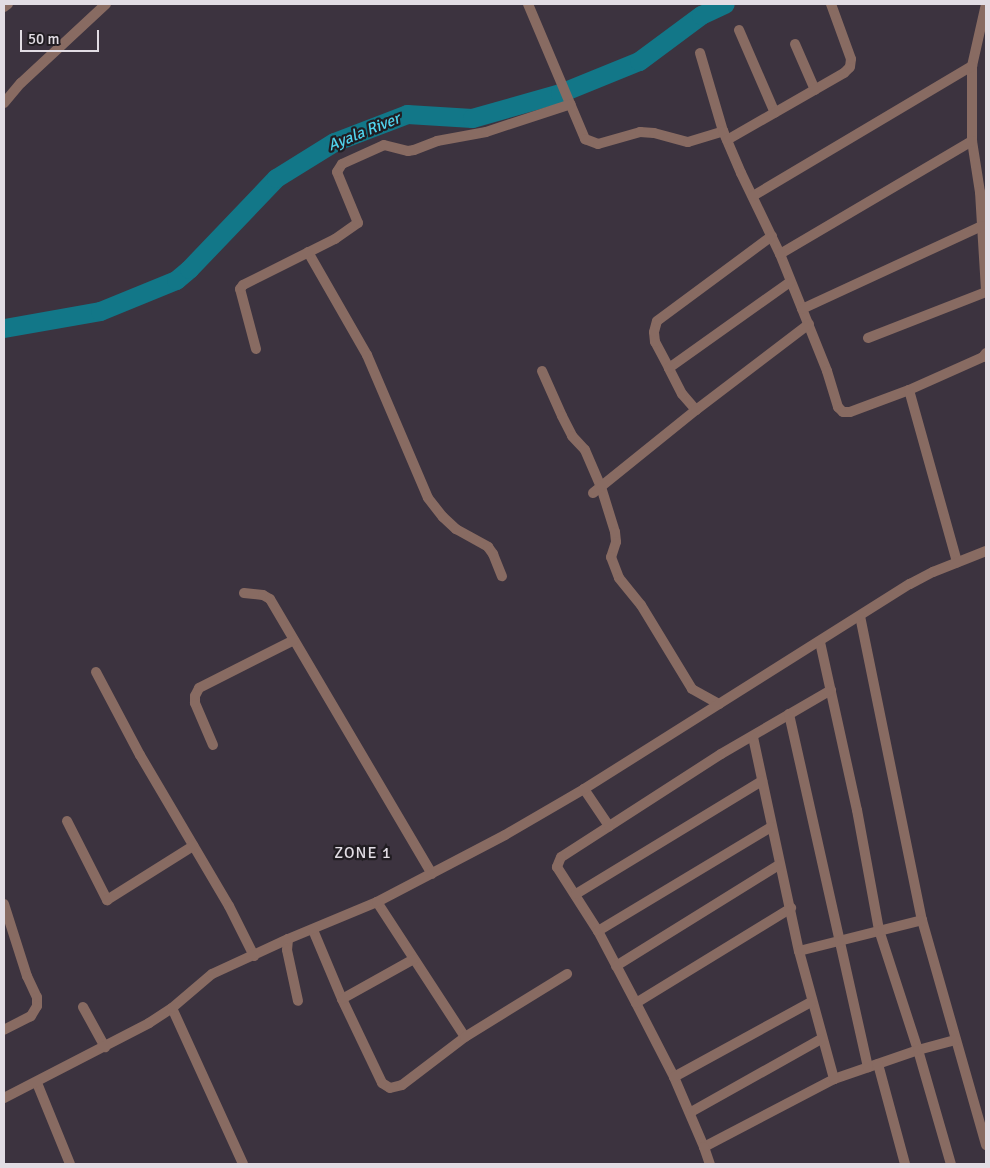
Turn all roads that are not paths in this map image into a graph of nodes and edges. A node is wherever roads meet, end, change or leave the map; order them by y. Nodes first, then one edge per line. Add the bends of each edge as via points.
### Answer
1 (8, 4) edge
2 (106, 4) edge
3 (528, 4) edge
4 (831, 4) edge
5 (986, 4) edge
6 (4, 7) edge
7 (739, 30) dead end
8 (795, 44) dead end
9 (700, 53) dead end
10 (972, 66) junction
11 (815, 90) junction
12 (570, 101) junction
13 (4, 103) edge
14 (775, 113) junction
15 (725, 135) junction
16 (972, 141) junction
17 (753, 196) junction
18 (982, 226) junction
19 (772, 236) junction
20 (308, 252) junction
21 (780, 254) junction
22 (790, 282) junction
23 (986, 292) edge
24 (802, 308) junction
25 (809, 324) junction
26 (868, 338) dead end
27 (256, 349) dead end
28 (986, 353) edge
29 (669, 368) junction
30 (542, 370) dead end
31 (909, 390) junction
32 (696, 410) junction
33 (597, 490) junction
34 (986, 551) edge
35 (957, 562) junction
36 (502, 576) dead end
37 (244, 593) dead end
38 (860, 616) junction
39 (294, 640) junction
40 (820, 642) junction
41 (96, 672) dead end
42 (831, 690) junction
43 (719, 704) junction
44 (789, 714) junction
45 (752, 737) junction
46 (213, 746) dead end
47 (762, 781) junction
48 (584, 788) junction
49 (68, 820) dead end
50 (608, 826) junction
51 (771, 827) junction
52 (193, 846) junction
53 (779, 865) junction
54 (432, 874) junction
55 (576, 894) junction
56 (377, 902) junction
57 (4, 904) edge
58 (791, 908) junction
59 (922, 920) junction
60 (313, 930) junction
61 (879, 930) junction
62 (598, 931) junction
63 (288, 939) junction
64 (838, 943) junction
65 (799, 951) junction
66 (254, 956) junction
67 (414, 959) junction
68 (616, 966) junction
69 (567, 974) dead end
70 (342, 999) junction
71 (298, 1001) dead end
72 (811, 1002) junction
73 (636, 1003) junction
74 (83, 1007) dead end
75 (172, 1008) junction
76 (4, 1030) edge
77 (465, 1038) junction
78 (821, 1039) junction
79 (956, 1040) junction
80 (104, 1048) junction
81 (918, 1050) junction
82 (873, 1066) junction
83 (674, 1077) junction
84 (834, 1078) junction
85 (37, 1083) junction
86 (4, 1098) edge
87 (691, 1112) junction
88 (986, 1145) edge
89 (704, 1147) junction
90 (70, 1164) edge
91 (243, 1164) edge
92 (710, 1164) edge
93 (905, 1164) edge
94 (951, 1164) edge

1 - 6 street
2 - 13 street via 21,83
3 - 12 street
4 - 11 street via 851,59 850,67
5 - 10 street
7 - 14 street
8 - 11 street
9 - 15 street
10 - 16 street
10 - 17 street
11 - 14 street
12 - 15 street via 585,139 591,143 598,144 640,132 688,142
12 - 20 street via 486,132 437,141 408,151 384,145 342,164 337,172 358,224
14 - 15 street
15 - 17 street
16 - 18 street
16 - 21 street
17 - 19 street
18 - 23 street
18 - 24 street
19 - 21 street
19 - 29 street via 657,320 655,342
20 - 27 street via 240,289
20 - 36 street via 367,355 428,498 456,529 488,547
21 - 22 street
22 - 24 street
22 - 29 street
23 - 26 street
24 - 25 street
25 - 31 street via 838,407 843,412
25 - 32 street
28 - 31 street
29 - 32 street via 682,394
30 - 33 street via 572,436 585,450
31 - 35 street
32 - 33 street
33 - 43 street via 615,532 616,542 611,558 619,578 641,605 692,689
34 - 35 street
35 - 38 street via 910,584
37 - 39 street via 263,595 270,600
38 - 40 street
38 - 59 street
39 - 46 street via 199,688 195,703
39 - 54 street
40 - 42 street
40 - 43 street
41 - 52 street
42 - 44 street
42 - 61 street
43 - 48 street
44 - 45 street
44 - 64 street
45 - 47 street
45 - 50 street
47 - 51 street
47 - 55 street
48 - 50 street
48 - 54 street
49 - 52 street via 107,900
50 - 55 street via 558,860 557,867
51 - 53 street
51 - 62 street
52 - 66 street
53 - 58 street
53 - 68 street
54 - 56 street
55 - 62 street
56 - 60 street
56 - 67 street
57 - 76 street via 37,997 37,1006 31,1016
58 - 65 street
58 - 73 street
59 - 61 street
59 - 79 street
60 - 63 street
60 - 70 street
61 - 64 street
61 - 81 street
62 - 68 street
63 - 66 street
63 - 71 street via 287,950
64 - 65 street
64 - 82 street
65 - 72 street
66 - 75 street via 212,974
67 - 70 street
67 - 77 street
68 - 73 street
69 - 77 street
70 - 77 street via 386,1087 402,1085
72 - 78 street
72 - 83 street
73 - 83 street
74 - 80 street
75 - 80 street
75 - 91 street
78 - 84 street
78 - 87 street
79 - 81 street
79 - 88 street
80 - 85 street
81 - 82 street
81 - 94 street
82 - 84 street
82 - 93 street
83 - 87 street
84 - 89 street
85 - 86 street
85 - 90 street
87 - 89 street
89 - 92 street

